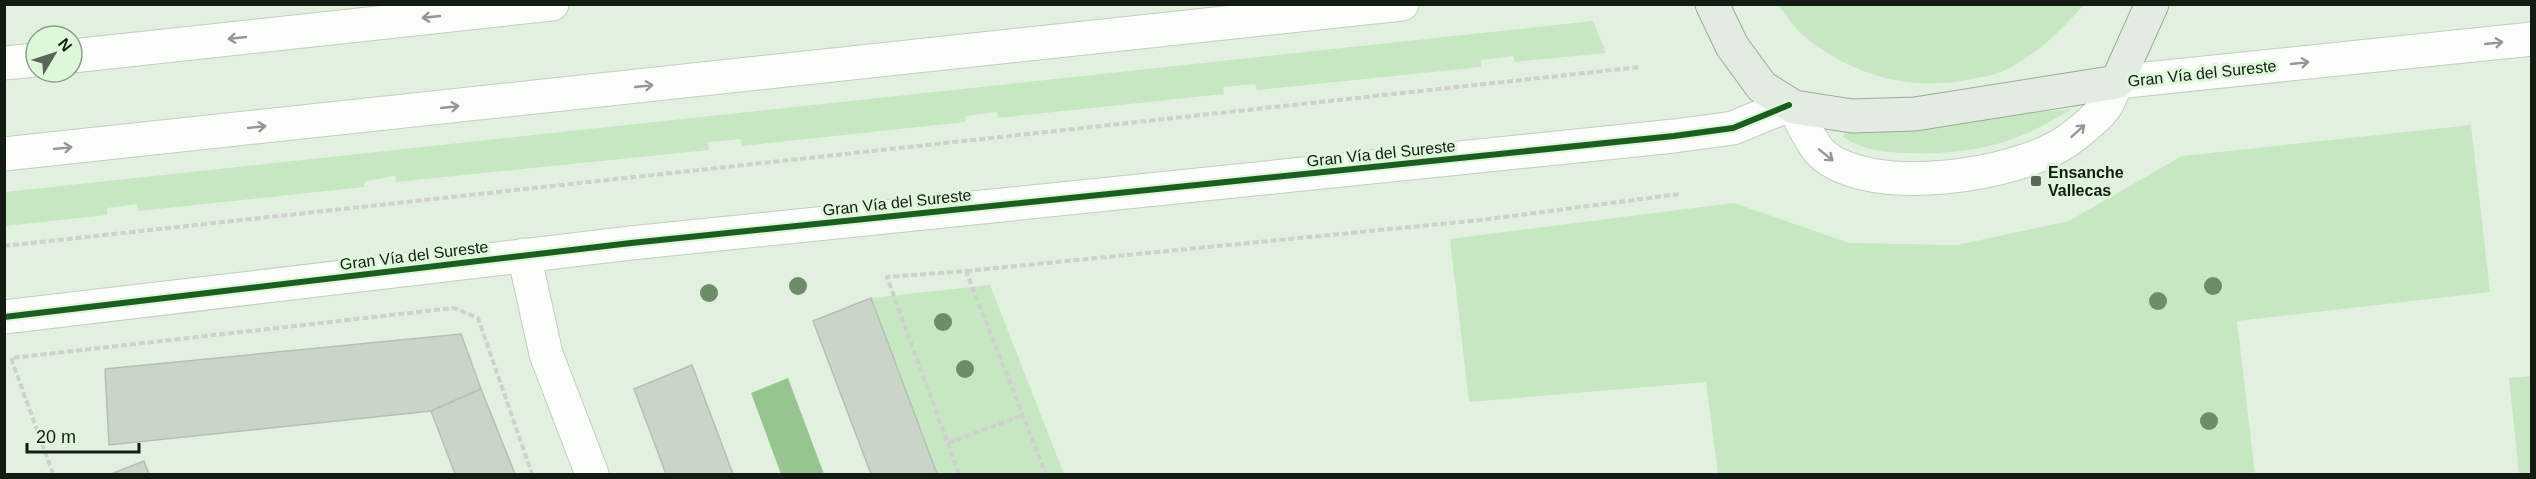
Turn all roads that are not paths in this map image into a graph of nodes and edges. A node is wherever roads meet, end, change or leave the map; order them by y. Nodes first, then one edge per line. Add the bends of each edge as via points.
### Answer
1 (552, 4) edge
2 (1402, 4) edge
3 (1712, 4) edge
4 (2152, 4) edge
5 (2532, 39) edge
6 (84, 55) edge
7 (24, 61) edge
8 (4, 63) edge
9 (2116, 82) junction
10 (1791, 106) junction
11 (4, 154) edge
12 (524, 255) junction
13 (4, 316) edge
14 (592, 474) edge

1 -> 6 street
11 -> 2 street
3 - 10 main road via 1732,46 1762,87
4 - 9 main road
9 -> 5 street, Gran Vía del Sureste
7 - 8 street
9 - 10 main road via 1915,114 1852,116
10 -> 9 street, Gran Vía del Sureste via 1821,153 1853,172 1923,179 2000,169 2067,141 2105,107
10 - 12 street, Gran Vía del Sureste via 1733,128 1674,136
12 - 13 street, Gran Vía del Sureste
12 - 14 street via 546,354

